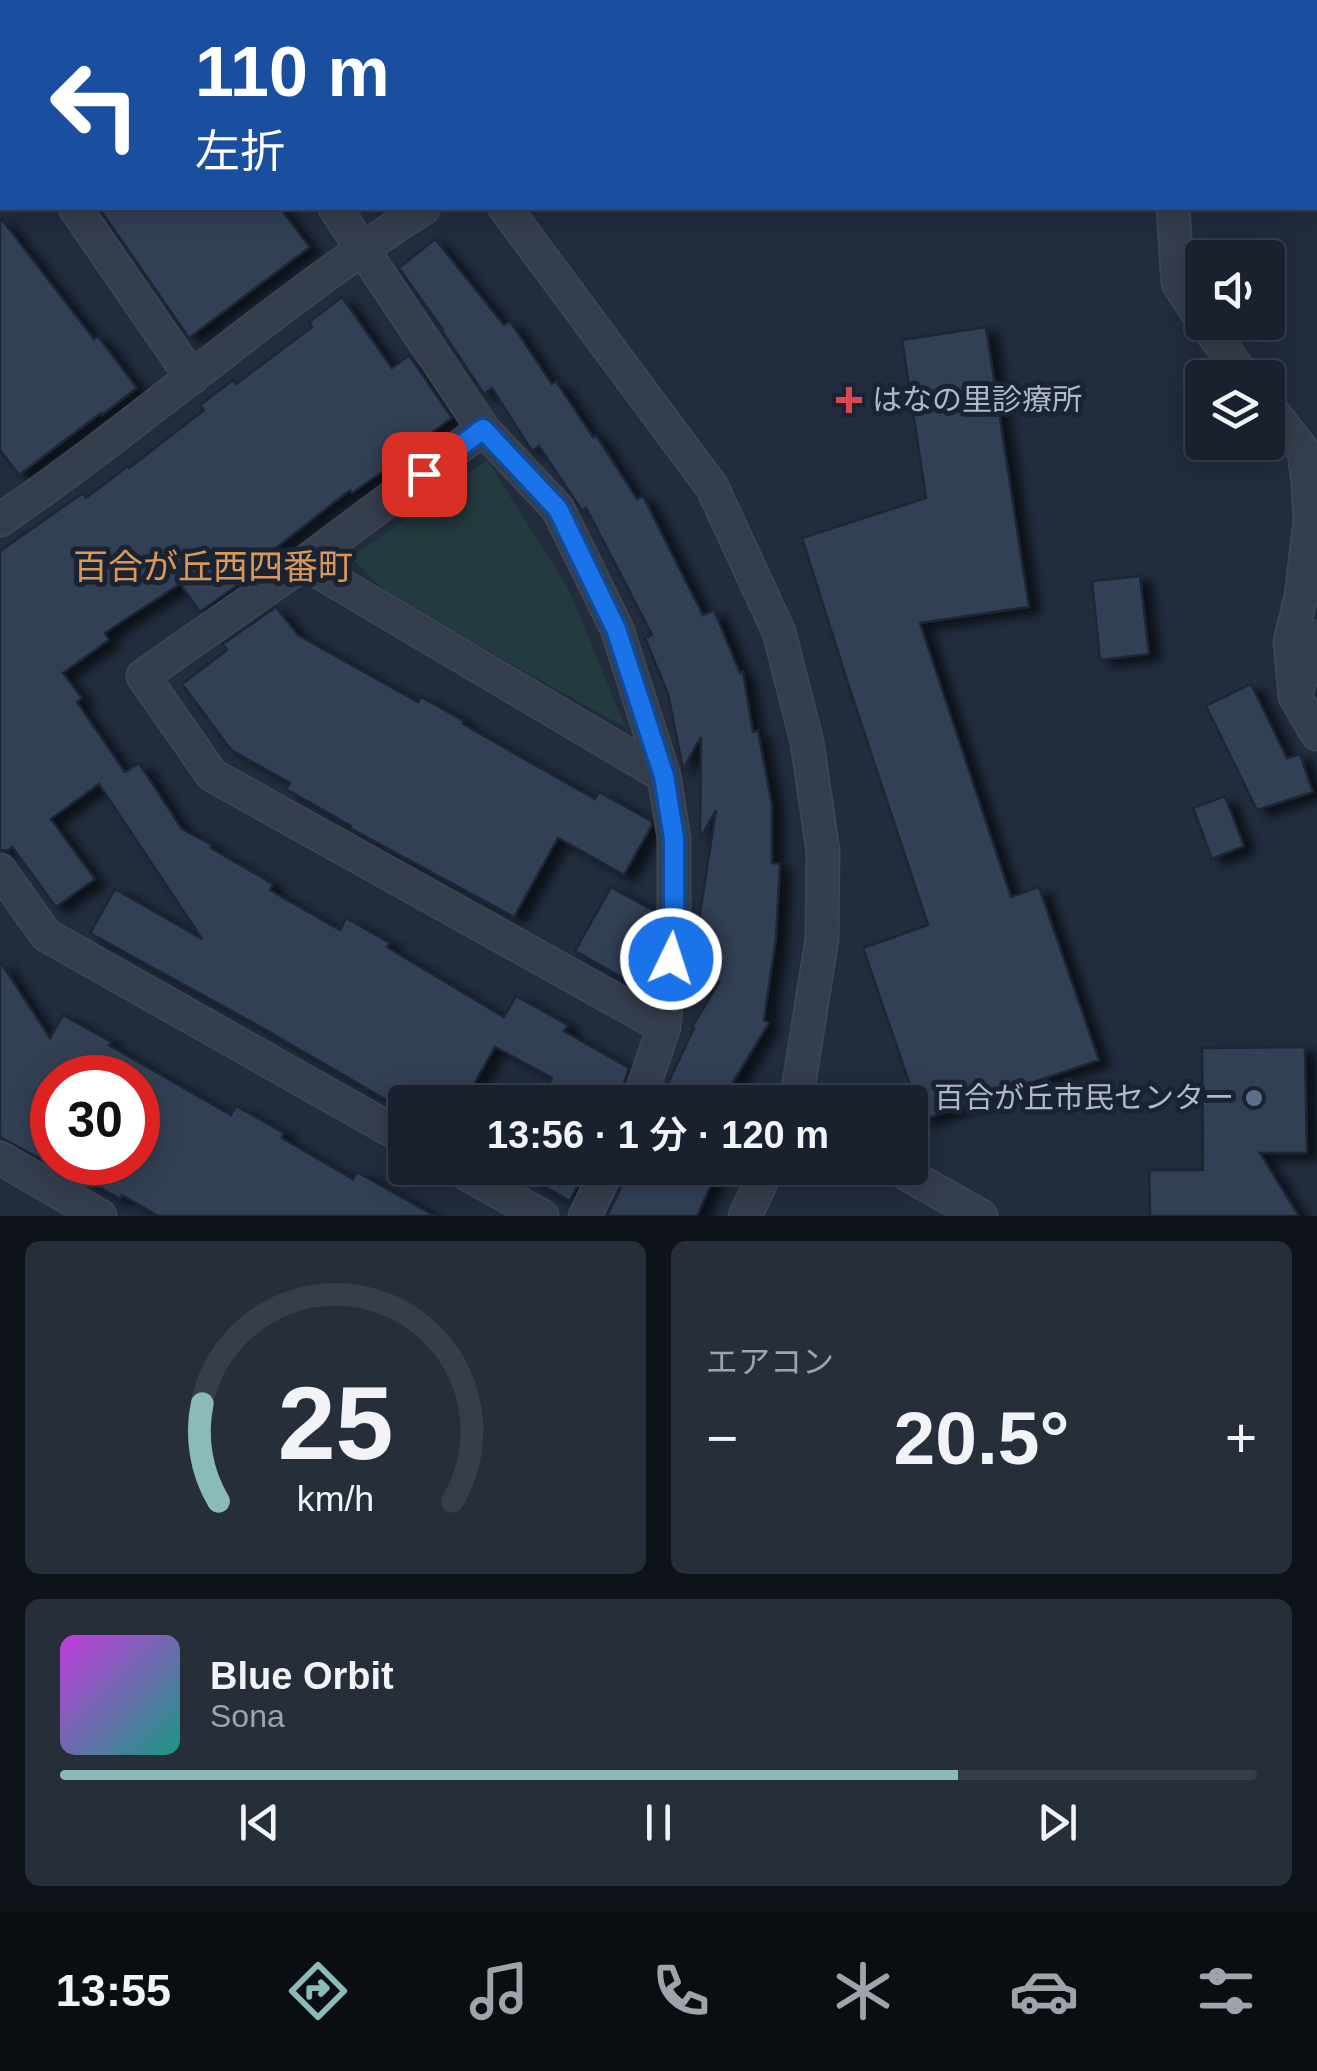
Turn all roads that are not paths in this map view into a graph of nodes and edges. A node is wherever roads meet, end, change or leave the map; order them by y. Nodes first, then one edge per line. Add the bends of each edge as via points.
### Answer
1 (75, 210) edge
2 (336, 210) edge
3 (421, 210) edge
4 (507, 210) edge
5 (1173, 210) edge
6 (362, 247) junction
7 (1185, 294) edge
8 (192, 378) junction
9 (1285, 428) edge
10 (483, 429) junction
11 (5, 508) edge
12 (304, 563) junction
13 (1317, 637) edge
14 (1295, 696) junction
15 (1317, 734) edge
16 (664, 776) junction
17 (0, 870) edge
18 (664, 1027) junction
19 (644, 1085) edge
20 (799, 1085) edge
21 (388, 1128) edge
22 (0, 1158) edge
23 (486, 1185) edge
24 (600, 1185) edge
25 (760, 1185) edge
26 (926, 1185) edge
27 (100, 1216) edge
28 (542, 1216) edge
29 (585, 1216) edge
30 (746, 1216) edge
31 (980, 1216) edge

1 - 8 street
2 - 6 street
3 - 6 street
4 - 20 street via 712,487 779,632 807,742 823,851 822,939
5 - 7 street via 1178,283
6 - 8 street
6 - 10 street
8 - 11 street
9 - 14 street via 1304,452 1310,520 1290,642
10 - 12 street
10 - 16 street via 558,509 616,629
12 - 16 street
12 - 18 street via 143,676 212,775
13 - 14 street
14 - 15 street
16 - 18 street via 674,838
17 - 21 street via 46,934
18 - 19 street
22 - 27 street
23 - 28 street
24 - 29 street
25 - 30 street
26 - 31 street

